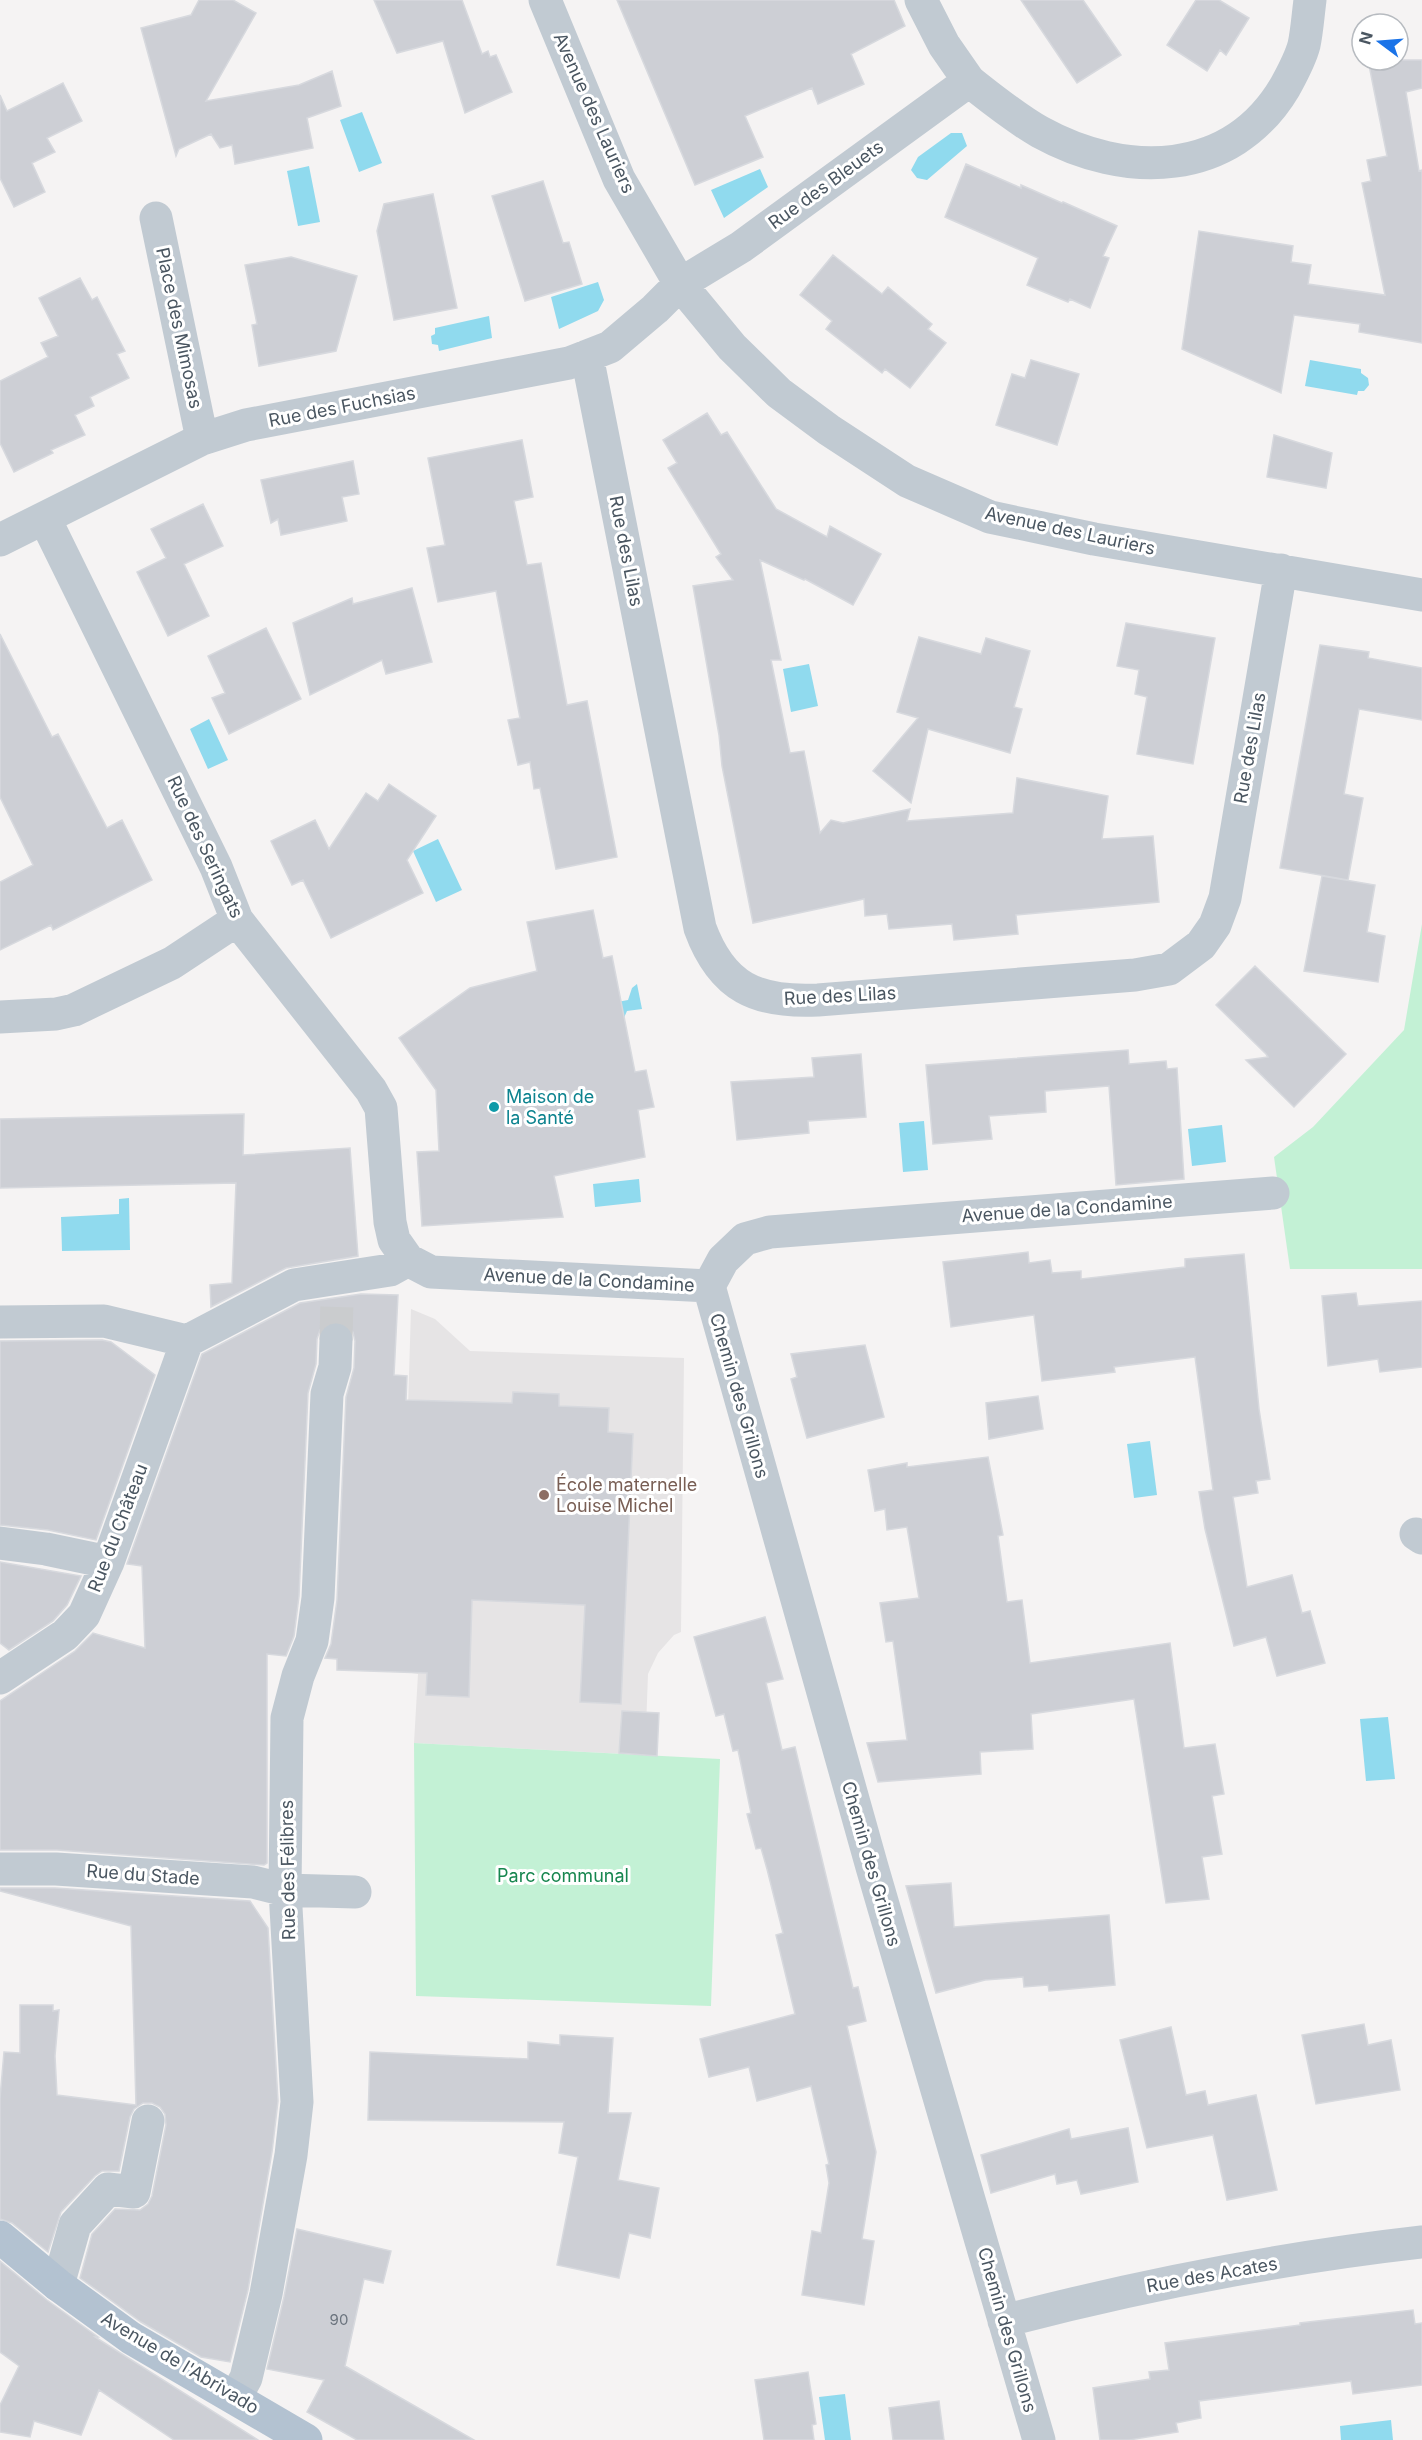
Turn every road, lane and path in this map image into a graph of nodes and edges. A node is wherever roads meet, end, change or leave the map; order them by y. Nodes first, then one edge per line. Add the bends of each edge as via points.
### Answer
1 (544, 0) edge
2 (921, 0) edge
3 (1310, 0) edge
4 (969, 81) junction
5 (156, 218) dead end
6 (680, 284) junction
7 (587, 356) junction
8 (202, 439) junction
9 (45, 519) junction
10 (0, 540) edge
11 (1281, 570) junction
12 (1422, 595) edge
13 (237, 920) junction
14 (0, 1017) edge
15 (1273, 1193) dead end
16 (408, 1260) junction
17 (709, 1286) junction
18 (0, 1322) edge
19 (336, 1340) tunnel mouth
20 (187, 1341) junction
21 (0, 1543) edge
22 (108, 1562) junction
23 (0, 1678) edge
24 (0, 1869) edge
25 (285, 1890) junction
26 (355, 1892) dead end
27 (148, 2121) dead end
28 (0, 2237) edge
29 (1422, 2242) edge
30 (58, 2285) junction
31 (1004, 2321) junction
32 (235, 2398) junction
33 (306, 2440) edge
34 (1039, 2440) edge

1 - 6 street, Avenue des Lauriers via 619,179
2 - 4 street via 944,45
3 - 4 street via 1304,45 1276,102 1254,128 1208,152 1176,162 1123,161 1065,144 1040,132
4 - 6 street, Rue des Bleuets via 741,247
5 - 8 street, Place des Mimosas
6 - 7 street, Rue des Fuchsias via 610,348
6 - 11 street, Avenue des Lauriers via 732,347 779,393 908,481 990,516 1094,539
7 - 8 street, Rue des Fuchsias via 568,363 246,425
7 - 11 street, Rue des Lilas via 700,928 723,971 744,988 767,998 818,1000 1135,975 1169,969 1201,945 1215,925 1224,898
8 - 9 street, Rue des Fuchsias
9 - 10 street, Rue des Fuchsias
9 - 13 street, Rue des Seringats via 216,867
11 - 12 street, Avenue des Lauriers
13 - 14 street via 172,963 74,1010
13 - 16 street, Rue des Seringats via 371,1090 381,1108 390,1221 394,1240
15 - 17 street, Avenue de la Condamine via 770,1232 745,1239 723,1260
16 - 17 street, Avenue de la Condamine via 430,1272
16 - 20 street via 338,1288 294,1285
17 - 31 street, Chemin des Grillons
18 - 20 street via 104,1321
19 - 25 street, Rue des Félibres via 327,1394 318,1598 312,1641 287,1718
20 - 22 street, Rue du Château
21 - 22 street
22 - 23 street, Rue du Château via 84,1615 65,1635
24 - 25 street, Rue du Stade via 253,1882
25 - 26 street, Rue du Stade
25 - 32 street, Rue des Félibres via 297,2102 266,2294 246,2378
27 - 30 street via 134,2192 108,2189 75,2225
28 - 30 main road, Avenue de l'Abrivado
29 - 31 street, Rue des Acates via 1187,2279
30 - 32 main road, Avenue de l'Abrivado via 132,2338
31 - 34 street, Chemin des Grillons
32 - 33 main road, Avenue de l'Abrivado

